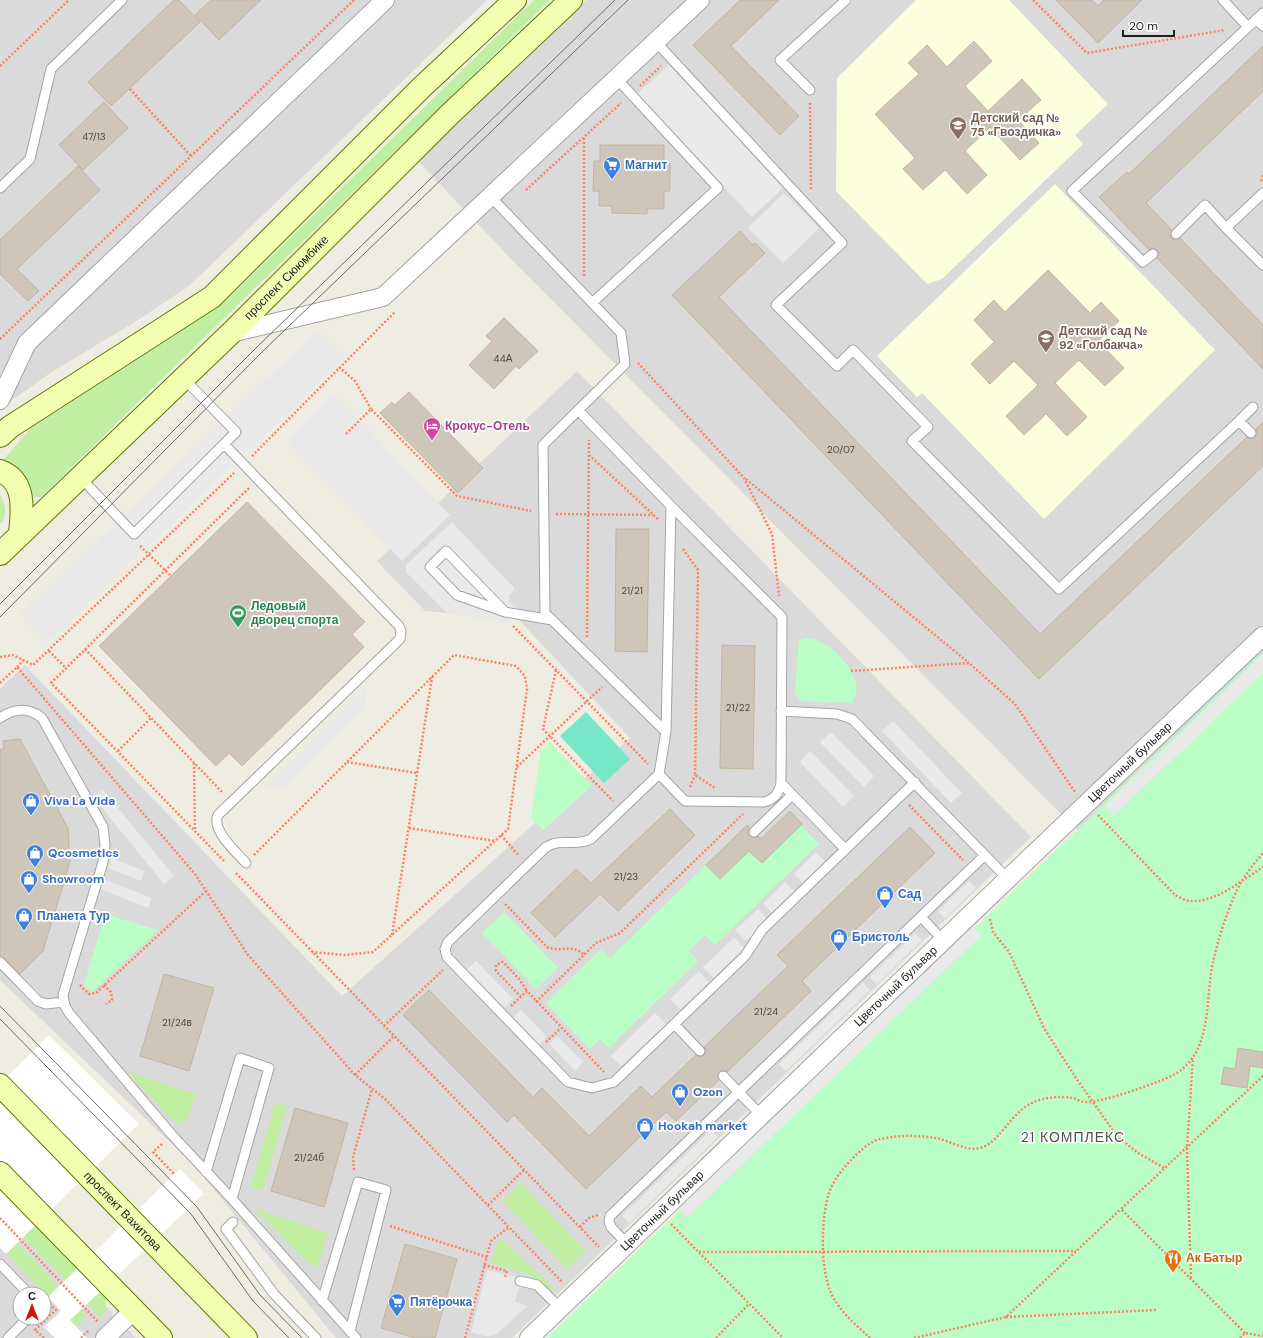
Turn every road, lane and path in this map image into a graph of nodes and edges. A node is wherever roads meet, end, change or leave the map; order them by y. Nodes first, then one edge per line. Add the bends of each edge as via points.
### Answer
1 (69, 0) edge
2 (122, 0) edge
3 (354, 0) edge
4 (515, 0) edge
5 (572, 0) edge
6 (700, 0) edge
7 (846, 0) edge
8 (1033, 0) edge
9 (1223, 0) edge
10 (384, 1) edge
11 (1263, 12) edge
12 (1256, 19) junction
13 (1263, 26) edge
14 (1248, 27) junction
15 (656, 42) junction
16 (670, 58) junction
17 (0, 66) edge
18 (617, 79) junction
19 (130, 89) dead end
20 (810, 90) joint
21 (631, 94) junction
22 (584, 136) junction
23 (191, 156) junction
24 (0, 188) edge
25 (1263, 193) edge
26 (490, 196) junction
27 (503, 210) junction
28 (811, 210) junction
29 (1226, 228) junction
30 (1176, 234) dead end
31 (1153, 254) dead end
32 (1263, 265) edge
33 (584, 295) junction
34 (592, 303) junction
35 (231, 333) junction
36 (372, 334) dead end
37 (0, 339) edge
38 (623, 346) junction
39 (339, 367) junction
40 (184, 378) junction
41 (1, 394) edge
42 (1253, 407) dead end
43 (371, 408) junction
44 (578, 410) junction
45 (589, 421) junction
46 (1239, 421) junction
47 (1251, 433) dead end
48 (346, 434) dead end
49 (0, 436) edge
50 (224, 444) junction
51 (589, 455) junction
52 (244, 464) junction
53 (0, 471) edge
54 (80, 477) junction
55 (744, 478) junction
56 (258, 479) junction
57 (671, 506) junction
58 (544, 514) junction
59 (588, 514) junction
60 (653, 515) junction
61 (670, 531) junction
62 (20, 534) junction
63 (0, 554) edge
64 (149, 555) junction
65 (698, 570) dead end
66 (165, 571) junction
67 (171, 576) dead end
68 (500, 611) junction
69 (782, 617) junction
70 (552, 620) junction
71 (1263, 636) edge
72 (85, 649) junction
73 (49, 651) junction
74 (587, 654) junction
75 (0, 657) edge
76 (24, 660) junction
77 (969, 663) junction
78 (17, 667) junction
79 (66, 668) junction
80 (556, 670) junction
81 (851, 671) dead end
82 (432, 677) junction
83 (611, 678) junction
84 (0, 683) edge
85 (586, 701) junction
86 (781, 711) junction
87 (0, 718) edge
88 (151, 718) junction
89 (666, 732) junction
90 (550, 735) junction
91 (118, 751) junction
92 (194, 762) junction
93 (348, 762) junction
94 (516, 767) junction
95 (417, 773) junction
96 (658, 774) junction
97 (915, 782) junction
98 (781, 783) junction
99 (792, 795) junction
100 (901, 796) junction
101 (736, 802) junction
102 (756, 802) junction
103 (1087, 802) junction
104 (233, 803) junction
105 (622, 810) junction
106 (409, 828) junction
107 (195, 832) junction
108 (754, 832) dead end
109 (501, 835) junction
110 (495, 841) junction
111 (845, 849) junction
112 (1263, 853) edge
113 (985, 855) junction
114 (226, 863) dead end
115 (246, 863) junction
116 (527, 865) junction
117 (1263, 867) edge
118 (231, 868) dead end
119 (969, 870) junction
120 (236, 874) junction
121 (1008, 878) junction
122 (1243, 879) junction
123 (206, 891) junction
124 (496, 895) junction
125 (986, 899) junction
126 (920, 917) junction
127 (392, 936) junction
128 (943, 940) junction
129 (312, 952) junction
130 (584, 955) junction
131 (0, 962) edge
132 (451, 962) junction
133 (70, 975) junction
134 (104, 985) junction
135 (526, 991) junction
136 (521, 996) junction
137 (64, 1002) junction
138 (536, 1002) junction
139 (106, 1004) dead end
140 (502, 1015) junction
141 (674, 1024) junction
142 (384, 1026) junction
143 (561, 1028) junction
144 (394, 1036) junction
145 (537, 1051) junction
146 (700, 1051) dead end
147 (1193, 1058) junction
148 (355, 1075) junction
149 (723, 1076) dead end
150 (1263, 1076) edge
151 (614, 1082) junction
152 (1, 1086) edge
153 (372, 1089) junction
154 (739, 1092) junction
155 (1093, 1102) junction
156 (761, 1114) junction
157 (159, 1146) dead end
158 (1186, 1149) junction
159 (1166, 1169) junction
160 (524, 1170) junction
161 (206, 1172) junction
162 (0, 1173) edge
163 (174, 1175) dead end
164 (358, 1182) junction
165 (232, 1200) junction
166 (488, 1205) junction
167 (1121, 1209) junction
168 (661, 1213) junction
169 (610, 1216) junction
170 (0, 1218) edge
171 (233, 1222) dead end
172 (378, 1222) junction
173 (509, 1227) junction
174 (580, 1227) junction
175 (628, 1245) junction
176 (603, 1251) dead end
177 (1076, 1251) junction
178 (699, 1252) junction
179 (487, 1257) junction
180 (0, 1264) edge
181 (484, 1265) junction
182 (505, 1277) dead end
183 (1191, 1279) junction
184 (520, 1281) dead end
185 (21, 1286) edge
186 (566, 1286) dead end
187 (322, 1301) junction
188 (750, 1304) junction
189 (58, 1308) dead end
190 (560, 1308) junction
191 (1157, 1310) dead end
192 (133, 1311) junction
193 (1006, 1317) junction
194 (20, 1326) edge
195 (102, 1330) edge
196 (1245, 1333) junction
197 (353, 1335) edge
198 (1263, 1336) edge
199 (8, 1338) edge
200 (44, 1338) edge
201 (161, 1338) edge
202 (246, 1338) edge
203 (316, 1338) edge
204 (464, 1338) edge
205 (529, 1338) edge
206 (716, 1338) edge
207 (782, 1338) edge
208 (870, 1338) edge
209 (914, 1338) edge
210 (1240, 1338) edge

1 - 17 path
2 - 24 lane via 51,69 30,159
3 - 23 path
4 - 49 main road via 422,87 212,297 10,427
5 - 35 main road, проспект Сююмбике via 450,114
6 - 15 street
7 - 20 lane via 780,60
8 - 14 path via 1087,53
9 - 14 lane
10 - 41 street via 27,343
11 - 12 lane
12 - 13 lane
12 - 14 lane
14 - 31 lane via 1069,194 1143,262
15 - 16 lane
15 - 18 street
16 - 21 path
16 - 28 lane
18 - 21 lane
18 - 26 street
19 - 23 path
20 - 28 path
21 - 22 path
21 - 34 lane via 718,188
22 - 27 path
22 - 33 path
23 - 37 path
25 - 29 lane
26 - 27 lane
26 - 35 street via 383,297
27 - 33 lane
28 - 46 lane via 842,243 776,305 837,366 853,350 928,427 912,441 1059,589
29 - 30 lane via 1205,205
29 - 32 lane
33 - 34 lane
34 - 38 lane via 621,333
35 - 40 main road, проспект Сююмбике
36 - 39 path
38 - 44 lane via 625,364
38 - 55 path
39 - 43 path via 355,382
39 - 52 path
40 - 50 lane via 236,432
40 - 54 main road, проспект Сююмбике
42 - 46 lane
43 - 48 path
43 - 58 path via 457,496
44 - 45 lane
44 - 58 lane via 543,445
45 - 51 path
45 - 57 lane
46 - 47 lane
50 - 52 lane
50 - 54 lane via 134,534
51 - 59 path
51 - 60 path
52 - 56 lane
52 - 64 path
53 - 62 main road via 17,484 23,504
54 - 62 main road, проспект Сююмбике
55 - 69 path via 772,534
55 - 77 path
56 - 66 path
56 - 104 lane via 399,626 400,639
57 - 61 lane
57 - 69 lane
58 - 59 path
58 - 70 lane via 545,614
59 - 60 path
59 - 74 path
60 - 61 path
61 - 89 lane
62 - 63 main road, проспект Сююмбике
64 - 66 path
64 - 73 path
65 - 101 path via 695,775
66 - 67 path
66 - 72 path
68 - 68 lane via 446,551 430,567 457,595
68 - 70 lane
68 - 80 path
69 - 86 lane
70 - 74 lane
71 - 103 street, Цветочный бульвар
72 - 79 path
72 - 88 path
73 - 76 path via 33,665
73 - 79 path
74 - 83 lane
75 - 76 path via 13,655
76 - 78 path
77 - 81 path
77 - 103 path via 1015,704 1077,796
78 - 84 path
78 - 123 path via 195,874
79 - 91 path via 51,683
80 - 85 path
80 - 90 path via 543,729
82 - 93 path
82 - 94 path via 454,655 516,666 525,676 527,689
82 - 95 path
83 - 85 path
83 - 89 lane
85 - 90 path
85 - 96 path
86 - 97 lane via 837,714 852,719
86 - 98 lane
87 - 133 lane via 10,712 23,710 42,718 102,827 105,840 103,862
88 - 91 path
88 - 92 path
89 - 96 lane
90 - 94 path
90 - 105 path
91 - 107 path
92 - 104 path
92 - 107 path
93 - 95 path
93 - 115 path
94 - 109 path via 508,829
95 - 106 path
96 - 101 lane via 685,801
96 - 105 lane
97 - 100 lane
97 - 113 lane
98 - 99 lane
98 - 102 lane via 774,798
99 - 108 lane
99 - 111 lane
100 - 111 lane
100 - 119 path via 964,861
101 - 102 lane
102 - 130 path via 620,933 601,940
103 - 121 street, Цветочный бульвар
103 - 122 path via 1120,840 1175,895 1188,901 1199,901 1214,897
104 - 115 lane via 218,815 217,829
105 - 116 lane via 591,839 583,843 553,843
106 - 110 path
106 - 127 path
107 - 114 path
109 - 110 path
109 - 116 path
110 - 127 path
111 - 141 lane via 762,930 744,956
112 - 122 path
113 - 119 lane
113 - 121 lane
115 - 120 path
116 - 124 lane
117 - 122 path
118 - 120 path
119 - 126 lane
120 - 129 path
121 - 125 street, Цветочный бульвар
122 - 147 path via 1213,962 1202,1038
123 - 134 path
123 - 148 path via 248,955
124 - 130 path via 547,947 556,950 575,948
124 - 132 lane via 448,942 445,953
125 - 128 street, Цветочный бульвар
125 - 155 path via 993,932 1009,952 1045,1030
126 - 128 lane
126 - 154 lane
127 - 129 path via 373,952 344,956
128 - 156 street, Цветочный бульвар
129 - 142 path
130 - 138 path
131 - 137 lane via 38,1001 46,1004
132 - 140 lane
132 - 142 path
133 - 134 path via 91,994 96,993
133 - 137 lane
134 - 139 path via 112,995 112,1000
135 - 136 path
135 - 136 path via 520,980 504,963 498,963 496,971
135 - 138 path
136 - 140 path
137 - 161 lane via 73,1018
138 - 143 path
140 - 145 lane
141 - 146 lane
141 - 151 lane
142 - 144 path
143 - 145 path
143 - 151 path
144 - 148 path
144 - 160 path
145 - 151 lane via 568,1082 592,1088
147 - 155 path via 1177,1073 1138,1089
147 - 158 path
148 - 153 path
149 - 154 lane
150 - 158 path
152 - 202 main road, проспект Вахитова
153 - 164 path via 353,1157
153 - 166 path via 385,1099
154 - 156 lane
154 - 169 lane
155 - 159 path via 1117,1136 1138,1153
155 - 208 path via 1053,1097 1034,1101 1014,1114 994,1141 982,1148 965,1148 938,1138 907,1135 878,1139 860,1151 841,1170 829,1192 823,1222 823,1260 831,1292 847,1317
156 - 168 street, Цветочный бульвар
157 - 163 path via 153,1152
158 - 159 path
158 - 183 path
159 - 167 path
160 - 166 path
160 - 174 path
161 - 165 lane
161 - 165 lane via 240,1058 269,1068
162 - 192 main road
164 - 172 lane via 386,1190
164 - 187 lane
165 - 187 lane
166 - 173 path
167 - 177 path
167 - 183 path
168 - 175 street, Цветочный бульвар
168 - 178 path
169 - 174 path via 592,1217
169 - 175 lane via 608,1220 611,1227
170 - 195 path
171 - 203 lane via 226,1228 274,1294
172 - 179 path
172 - 197 lane
173 - 179 path via 491,1241
173 - 186 path
174 - 176 path
175 - 190 street, Цветочный бульвар
177 - 178 path
177 - 193 path
178 - 188 path
179 - 181 path
180 - 185 lane
181 - 182 path via 507,1271
181 - 204 path
183 - 196 path
184 - 190 lane via 537,1285
187 - 197 lane
188 - 206 path
188 - 207 path
189 - 200 path via 36,1330
190 - 205 street, Цветочный бульвар
191 - 193 path
192 - 195 street
192 - 201 main road
193 - 209 path
194 - 199 lane
196 - 198 path
196 - 210 path

